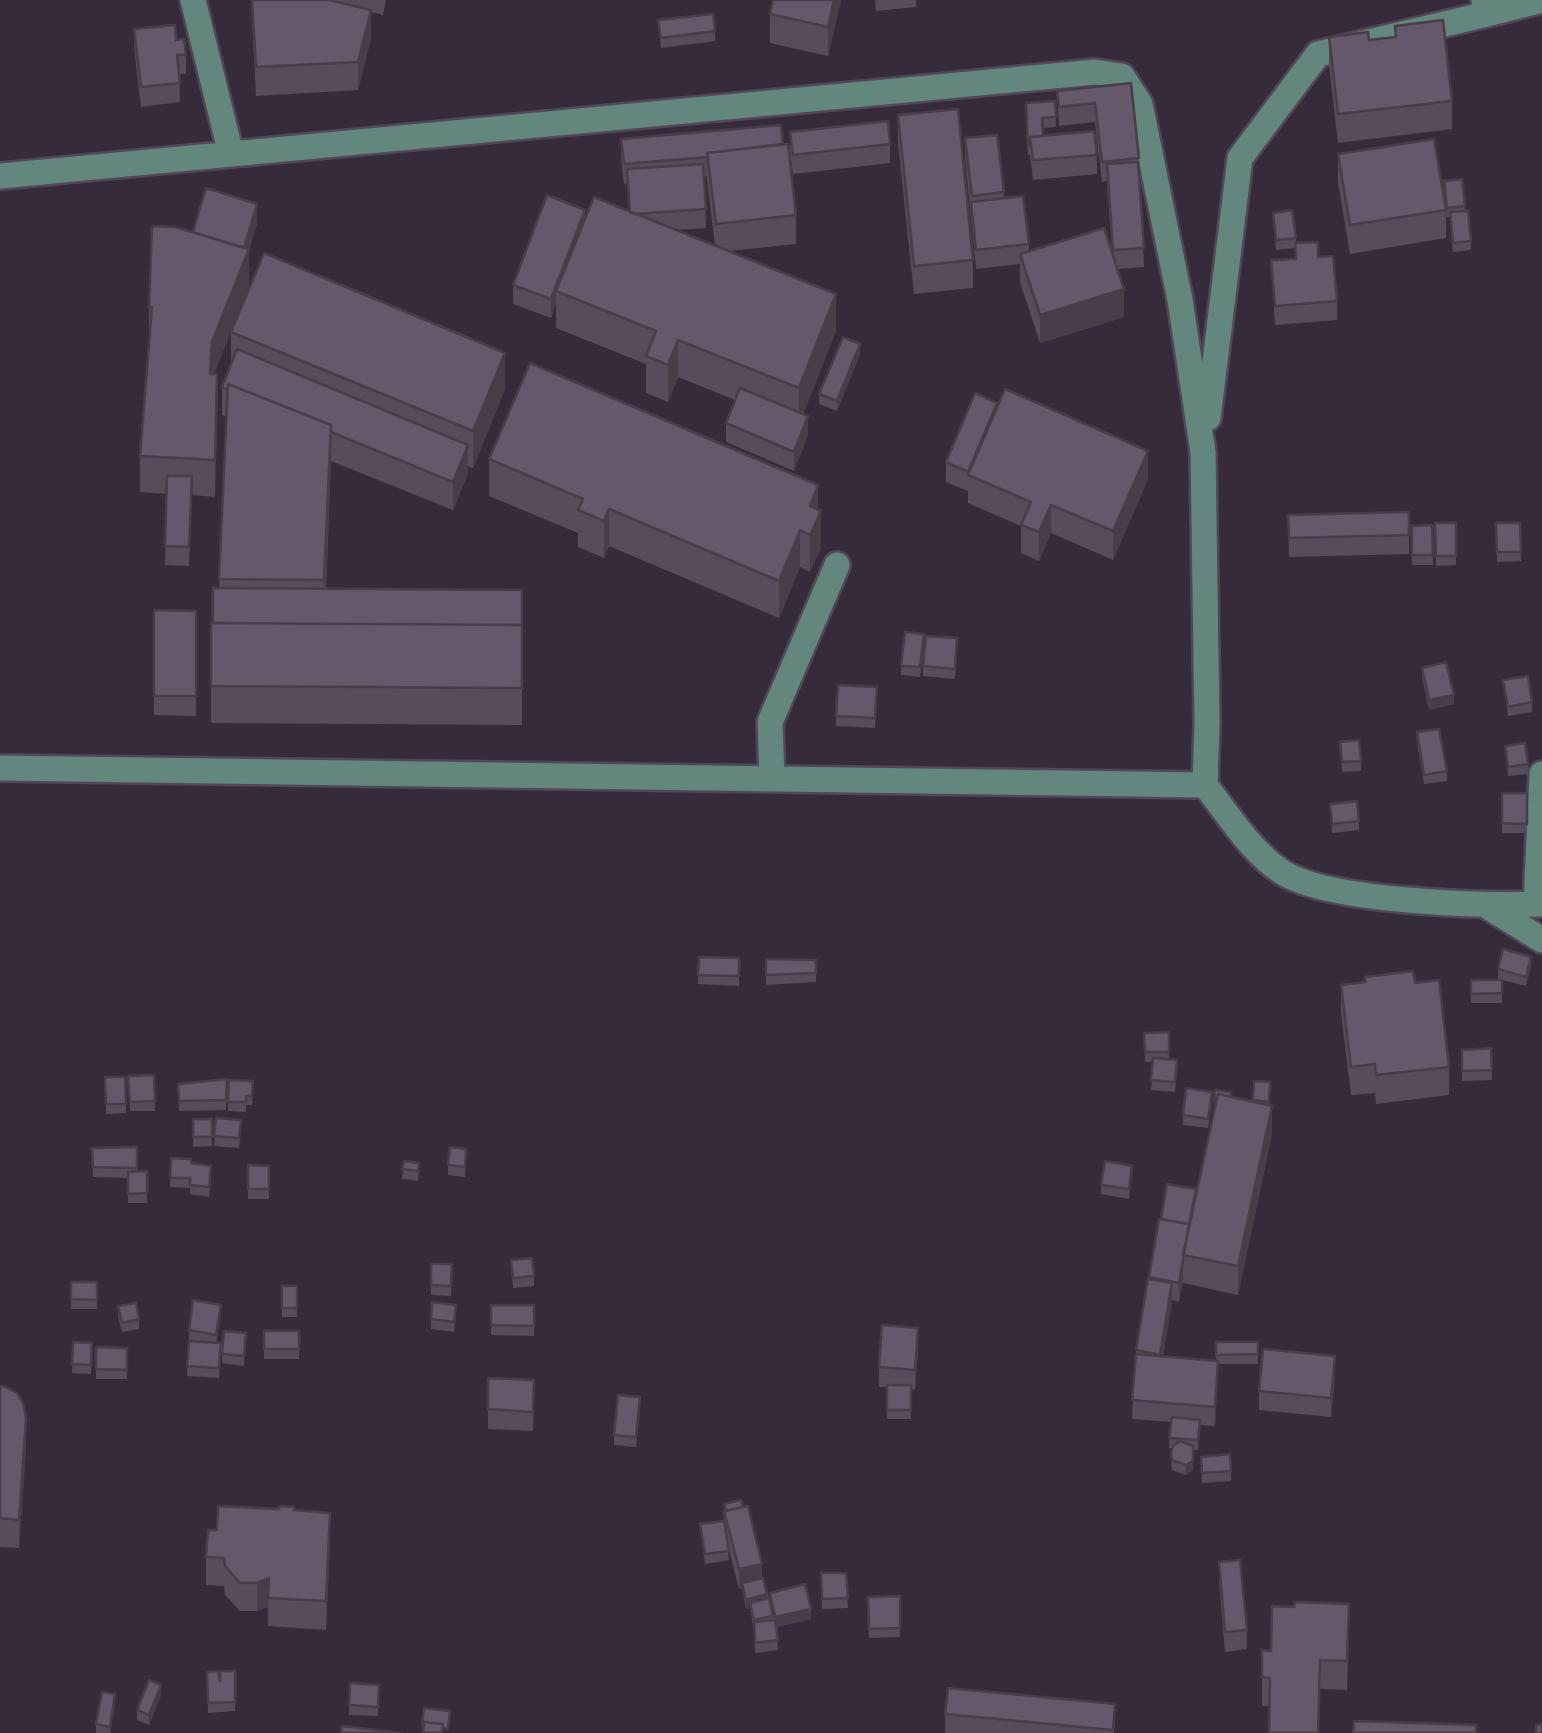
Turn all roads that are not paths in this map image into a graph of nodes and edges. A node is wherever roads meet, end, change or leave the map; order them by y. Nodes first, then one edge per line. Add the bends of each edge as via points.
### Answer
1 (193, 0) edge
2 (1542, 0) edge
3 (1486, 7) edge
4 (231, 154) junction
5 (0, 176) edge
6 (1204, 452) junction
7 (837, 565) dead end
8 (0, 768) edge
9 (1542, 774) edge
10 (772, 779) junction
11 (1205, 785) junction
12 (1539, 904) edge
13 (1488, 906) junction
14 (1542, 940) edge

1 - 4 street
2 - 3 street
3 - 6 street via 1318,54 1240,158
4 - 5 street
4 - 6 street via 1095,72 1122,76 1140,104
6 - 11 street
7 - 10 street via 770,722
8 - 10 street
9 - 12 street
10 - 11 street
11 - 13 street via 1283,873 1333,891
12 - 13 street
13 - 14 street

